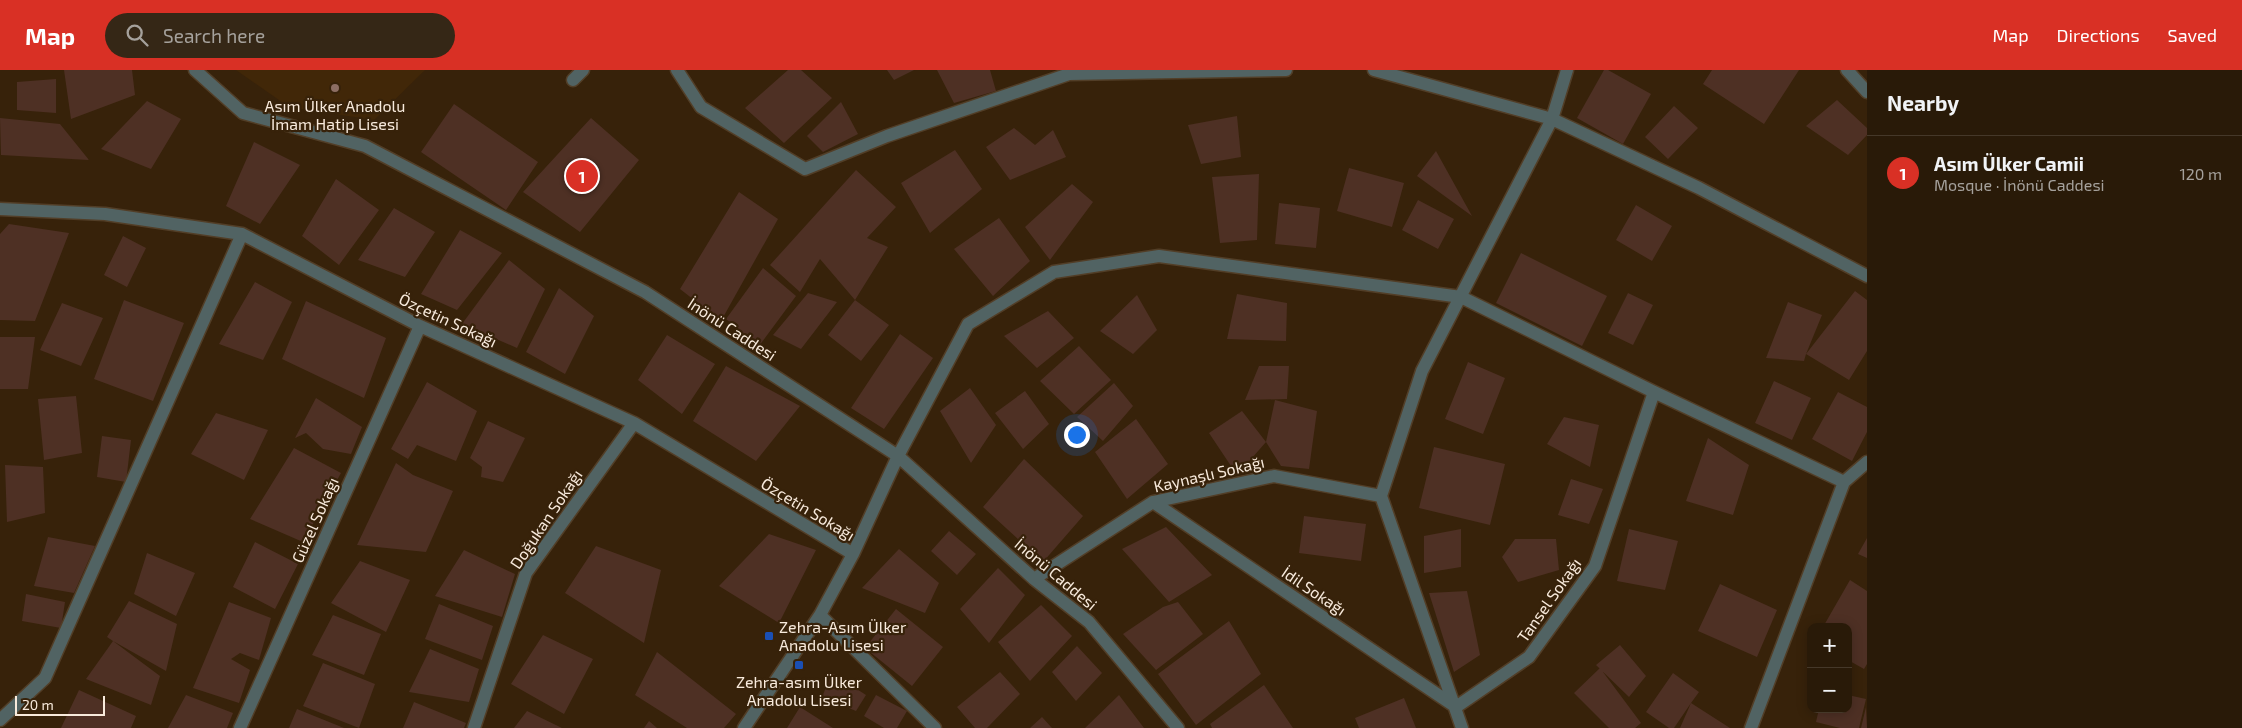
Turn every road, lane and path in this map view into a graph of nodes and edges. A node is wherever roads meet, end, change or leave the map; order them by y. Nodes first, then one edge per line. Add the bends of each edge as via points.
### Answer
1 (195, 70) edge
2 (583, 70) edge
3 (677, 70) edge
4 (1286, 70) edge
5 (1374, 70) edge
6 (1567, 70) edge
7 (1847, 70) edge
8 (573, 80) dead end
9 (1867, 92) edge
10 (1552, 119) junction
11 (0, 209) edge
12 (242, 234) junction
13 (1867, 276) edge
14 (1461, 297) junction
15 (420, 326) junction
16 (1654, 392) junction
17 (634, 423) junction
18 (898, 456) junction
19 (1867, 462) edge
20 (1844, 482) junction
21 (1382, 496) junction
22 (1153, 502) junction
23 (853, 554) junction
24 (1034, 579) junction
25 (820, 615) junction
26 (1456, 707) junction
27 (0, 720) edge
28 (240, 728) edge
29 (474, 728) edge
30 (744, 728) edge
31 (935, 728) edge
32 (1178, 728) edge
33 (1462, 728) edge
34 (1751, 728) edge

1 - 18 street, İnönü Caddesi via 243,113 365,146 645,292
2 - 8 street
3 - 4 street via 701,107 805,169 887,136 1068,74
5 - 10 street
6 - 10 street
7 - 9 street
10 - 13 street via 1699,188
10 - 14 street
11 - 12 street, Özçetin Sokağı via 105,214
12 - 15 street, Özçetin Sokağı
12 - 27 street via 45,678
14 - 16 street
14 - 18 street via 1160,256 1054,272 968,324
14 - 21 street via 1422,371
15 - 17 street, Özçetin Sokağı
15 - 28 street, Güzel Sokağı
16 - 20 street
16 - 26 street, Tansel Sokağı via 1595,566 1529,657
17 - 23 street, Özçetin Sokağı
17 - 29 street, Doğukan Sokağı via 526,573
18 - 23 street
18 - 24 street, İnönü Caddesi
19 - 20 street
20 - 34 street
21 - 22 street, Kaynaşlı Sokağı via 1274,476
21 - 26 street
22 - 24 street, Kaynaşlı Sokağı
22 - 26 street, İdil Sokağı
23 - 25 street
24 - 32 street, İnönü Caddesi via 1089,622
25 - 30 street
25 - 31 street
26 - 33 street

